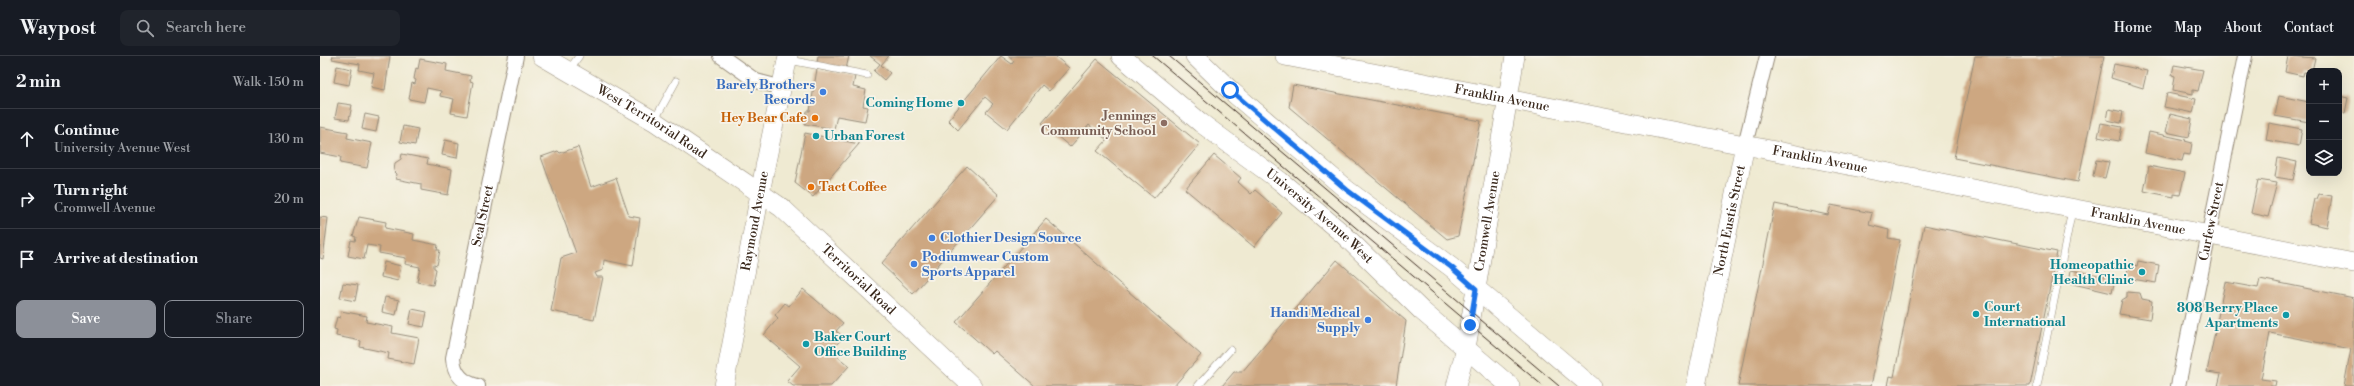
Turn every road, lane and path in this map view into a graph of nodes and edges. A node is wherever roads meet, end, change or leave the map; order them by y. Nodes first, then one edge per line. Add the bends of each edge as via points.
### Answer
1 (516, 56) edge
2 (542, 56) edge
3 (579, 56) edge
4 (721, 56) edge
5 (1121, 56) edge
6 (1195, 56) edge
7 (1285, 56) edge
8 (1515, 56) edge
9 (1767, 56) edge
10 (2245, 56) edge
11 (788, 58) edge
12 (568, 71) junction
13 (867, 75) dead end
14 (676, 81) dead end
15 (782, 88) junction
16 (1508, 99) junction
17 (654, 121) junction
18 (1745, 145) junction
19 (760, 192) junction
20 (2072, 209) junction
21 (2209, 234) junction
22 (2354, 263) edge
23 (1476, 289) junction
24 (1466, 348) junction
25 (1230, 350) dead end
26 (478, 386) edge
27 (724, 386) edge
28 (972, 386) edge
29 (1198, 386) edge
30 (1456, 386) edge
31 (1510, 386) edge
32 (1591, 386) edge
33 (1696, 386) edge
34 (2037, 386) edge
35 (2178, 386) edge

1 - 26 street, Seal Street via 453,358 458,376 465,382
2 - 12 street, West Territorial Road
3 - 12 lane
4 - 15 street via 756,81
5 - 24 street, University Avenue West via 1201,123 1280,181 1343,234 1422,311
6 - 23 street via 1230,90 1347,190 1451,267
7 - 16 street, Franklin Avenue
8 - 16 street, Cromwell Avenue
9 - 18 street, North Eustis Street
10 - 21 street, Curfew Street
11 - 13 lane
11 - 15 street, Raymond Avenue
12 - 17 street, West Territorial Road
14 - 17 lane
15 - 19 street, Raymond Avenue
16 - 18 street, Franklin Avenue
16 - 23 street, Cromwell Avenue
17 - 19 street, West Territorial Road
18 - 20 street, Franklin Avenue
18 - 33 street, North Eustis Street
19 - 27 street, Raymond Avenue
19 - 28 street, Territorial Road via 782,208
20 - 21 street, Franklin Avenue
20 - 34 lane
21 - 22 street, Franklin Avenue
21 - 35 street, Curfew Street
23 - 24 street, Cromwell Avenue
23 - 32 street
24 - 30 street, Cromwell Avenue
24 - 31 street, University Avenue West
25 - 29 lane

